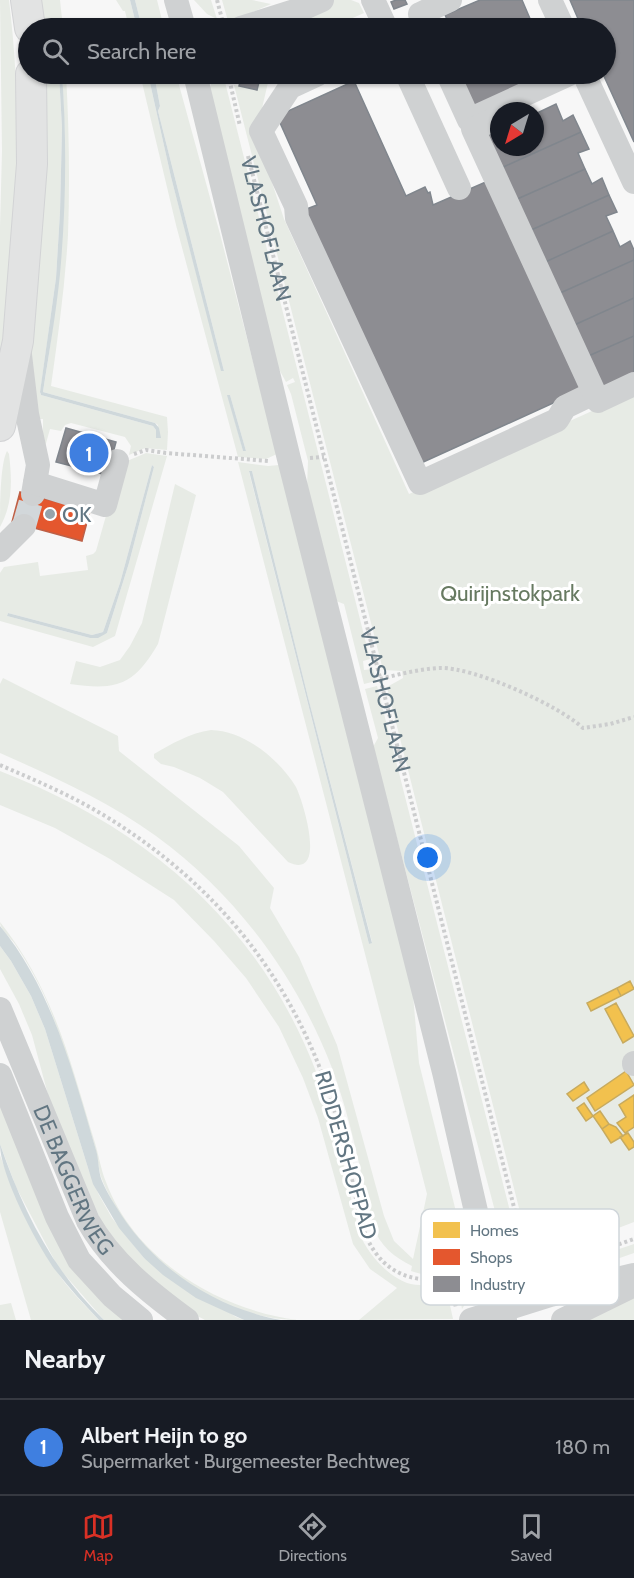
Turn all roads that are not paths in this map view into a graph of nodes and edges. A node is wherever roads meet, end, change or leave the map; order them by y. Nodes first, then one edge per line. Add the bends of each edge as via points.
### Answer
1 (26, 0) edge
2 (176, 0) edge
3 (321, 0) edge
4 (373, 0) edge
5 (450, 0) edge
6 (550, 0) edge
7 (29, 18) edge
8 (181, 18) edge
9 (272, 18) edge
10 (381, 18) edge
11 (422, 18) edge
12 (558, 18) edge
13 (31, 84) edge
14 (197, 84) edge
15 (296, 84) edge
16 (412, 84) edge
17 (453, 84) edge
18 (558, 84) edge
19 (564, 84) edge
20 (585, 84) edge
21 (530, 102) edge
22 (490, 121) edge
23 (634, 182) edge
24 (459, 188) dead end
25 (18, 341) junction
26 (634, 384) edge
27 (594, 393) junction
28 (0, 426) edge
29 (117, 461) road end
30 (24, 526) tunnel mouth
31 (0, 550) edge
32 (0, 1009) edge
33 (0, 1075) edge
34 (475, 1209) edge
35 (634, 1275) edge
36 (619, 1279) edge
37 (634, 1285) edge
38 (619, 1292) edge
39 (527, 1305) edge
40 (593, 1305) edge
41 (504, 1315) edge
42 (464, 1316) edge
43 (141, 1320) edge
44 (187, 1320) edge
45 (563, 1320) edge

1 - 7 main road
2 - 8 street
3 - 9 street
4 - 10 street
5 - 11 street via 420,14
6 - 12 street
13 - 25 main road via 32,164
14 - 34 street, VLASHOFLAAN
15 - 27 street via 290,87 261,131 296,206 297,218 420,483 557,420 565,407
16 - 24 street
17 - 18 street via 469,120
19 - 21 street
20 - 23 street
22 - 27 street via 472,129
25 - 28 main road
25 - 29 street via 38,465 34,489 105,505
26 - 27 street via 598,401
30 - 31 street
32 - 44 street, DE BAGGERWEG via 100,1242 129,1273
33 - 43 street, DE BAGGERWEG via 57,1217 79,1260
35 - 36 street
37 - 38 street
39 - 41 street
40 - 45 street
41 - 42 street

